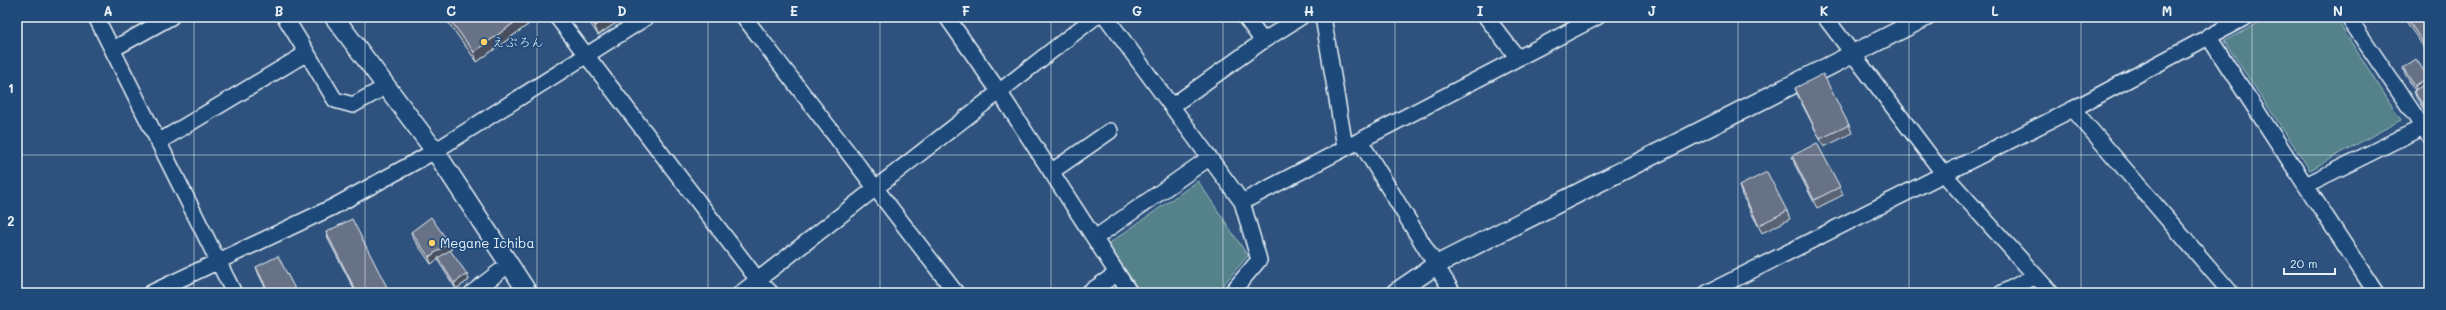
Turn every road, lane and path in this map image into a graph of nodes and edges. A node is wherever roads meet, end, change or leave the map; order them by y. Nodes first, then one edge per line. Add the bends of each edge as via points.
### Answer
1 (96, 17) edge
2 (171, 17) edge
3 (285, 17) edge
4 (334, 17) edge
5 (557, 17) edge
6 (647, 17) edge
7 (744, 17) edge
8 (947, 17) edge
9 (1095, 17) edge
10 (1106, 17) edge
11 (1245, 17) edge
12 (1301, 17) edge
13 (1323, 17) edge
14 (1486, 17) edge
15 (1597, 17) edge
16 (1825, 17) edge
17 (1926, 17) edge
18 (2246, 17) edge
19 (2348, 17) edge
20 (2208, 36) junction
21 (1263, 41) junction
22 (112, 49) junction
23 (307, 53) junction
24 (588, 55) junction
25 (1852, 55) junction
26 (1518, 58) junction
27 (385, 87) junction
28 (1000, 93) junction
29 (1172, 106) junction
30 (2073, 109) junction
31 (2427, 129) edge
32 (1110, 131) dead end
33 (160, 141) junction
34 (1360, 141) junction
35 (1345, 147) junction
36 (435, 151) junction
37 (1209, 158) junction
38 (1052, 172) junction
39 (1943, 173) junction
40 (2306, 185) junction
41 (876, 188) junction
42 (1242, 202) junction
43 (1095, 238) junction
44 (218, 260) junction
45 (508, 265) junction
46 (1436, 265) junction
47 (1116, 274) junction
48 (2035, 276) junction
49 (758, 280) junction
50 (151, 293) edge
51 (234, 293) edge
52 (472, 293) edge
53 (528, 293) edge
54 (741, 293) edge
55 (771, 293) edge
56 (956, 293) edge
57 (1088, 293) edge
58 (1130, 293) edge
59 (1231, 293) edge
60 (1395, 293) edge
61 (1453, 293) edge
62 (1707, 293) edge
63 (2002, 293) edge
64 (2051, 293) edge
65 (2231, 293) edge
66 (2376, 293) edge

1 - 22 street
2 - 22 street
3 - 23 street
4 - 27 street
5 - 24 street
6 - 24 street
7 - 41 street
8 - 28 street
9 - 28 street
10 - 29 street
11 - 21 street
12 - 21 street
13 - 35 street
14 - 26 street
15 - 26 street
16 - 25 street
17 - 25 street
18 - 20 street
19 - 31 street
20 - 30 street
20 - 40 street
21 - 29 street
22 - 33 street
23 - 27 street via 335,100 353,105
23 - 33 street
24 - 36 street
24 - 49 street
25 - 39 street
25 - 46 street
26 - 34 street
27 - 36 street
28 - 38 street
28 - 41 street
29 - 37 street
30 - 39 street
30 - 65 street
31 - 40 street
32 - 38 street
33 - 44 street
34 - 35 street
34 - 46 street
35 - 42 street
36 - 44 street via 332,207
36 - 45 street
37 - 42 street
37 - 43 street
38 - 43 street
39 - 48 street
39 - 62 street
40 - 66 street
41 - 49 street
41 - 56 street
42 - 59 street via 1258,260
43 - 47 street
44 - 50 street
44 - 51 street
45 - 52 street
45 - 53 street
46 - 60 street
46 - 61 street
47 - 57 street
47 - 58 street
48 - 63 street
48 - 64 street
49 - 54 street
49 - 55 street

